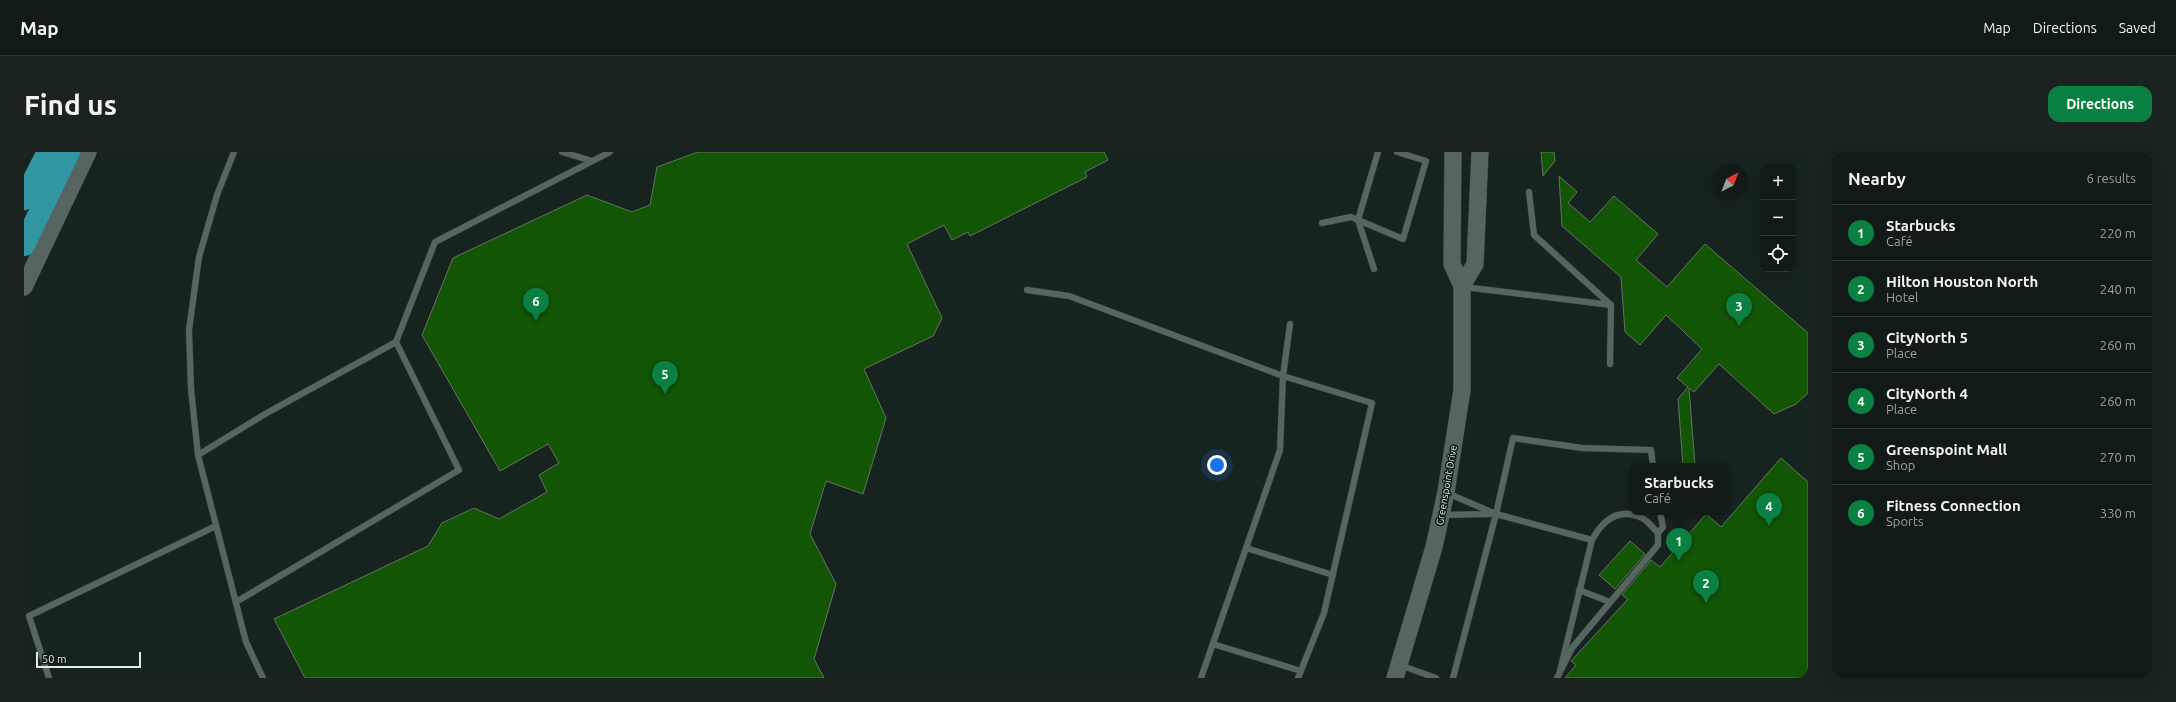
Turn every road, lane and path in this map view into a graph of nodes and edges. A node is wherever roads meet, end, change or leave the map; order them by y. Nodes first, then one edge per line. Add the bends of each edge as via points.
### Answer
1 (48, 152) edge
2 (69, 152) edge
3 (88, 152) edge
4 (234, 152) edge
5 (562, 152) edge
6 (610, 152) edge
7 (1378, 152) edge
8 (1397, 152) edge
9 (1453, 152) edge
10 (1480, 152) edge
11 (592, 162) junction
12 (1529, 192) dead end
13 (24, 199) edge
14 (1358, 220) junction
15 (1322, 223) dead end
16 (24, 244) edge
17 (1374, 268) dead end
18 (1462, 286) junction
19 (24, 287) edge
20 (1026, 290) dead end
21 (1611, 305) junction
22 (1290, 324) dead end
23 (396, 342) junction
24 (1610, 364) dead end
25 (1284, 376) junction
26 (198, 455) junction
27 (1653, 463) edge
28 (1446, 492) junction
29 (1496, 514) junction
30 (1441, 515) junction
31 (1630, 515) edge
32 (1632, 515) edge
33 (1661, 515) edge
34 (216, 526) junction
35 (1658, 533) junction
36 (1592, 540) junction
37 (1246, 548) junction
38 (1333, 575) junction
39 (1579, 590) junction
40 (236, 602) junction
41 (1610, 602) junction
42 (1213, 644) junction
43 (1301, 671) junction
44 (1398, 671) edge
45 (1560, 671) junction
46 (49, 678) edge
47 (263, 678) edge
48 (1201, 678) edge
49 (1298, 678) edge
50 (1436, 678) edge
51 (1452, 678) edge
52 (1557, 678) edge

1 - 13 highway
2 - 16 highway
3 - 19 street
4 - 26 lane via 217,195 199,257 189,330 191,389
5 - 11 lane
6 - 11 lane
7 - 14 lane
8 - 14 lane via 1426,161 1403,239
9 - 18 street, Greenspoint Drive via 1452,264
10 - 18 street via 1475,264
11 - 23 lane via 435,242
12 - 21 lane via 1534,235
14 - 15 lane via 1351,217
14 - 17 lane
18 - 21 lane
18 - 28 street, Greenspoint Drive via 1462,390
20 - 25 lane via 1069,296
21 - 24 lane
22 - 25 lane
23 - 26 lane via 265,414
23 - 40 lane via 459,470
25 - 37 lane via 1280,450
25 - 38 lane via 1372,403
26 - 34 lane
27 - 29 lane via 1651,450 1582,448 1513,438
28 - 29 lane
28 - 30 street, Greenspoint Drive
29 - 30 lane
29 - 36 lane
29 - 51 lane
30 - 44 street, Greenspoint Drive
31 - 36 lane via 1612,517 1600,525
32 - 35 lane via 1643,518
33 - 35 lane via 1663,527
34 - 40 lane
34 - 46 lane via 29,616
35 - 41 lane via 1658,545
36 - 39 lane
37 - 38 lane
37 - 42 lane
38 - 43 lane via 1324,613
39 - 41 lane
39 - 45 lane
40 - 47 lane via 246,642
41 - 45 lane via 1572,648
42 - 43 lane
42 - 48 lane
43 - 49 lane
44 - 50 lane
45 - 52 lane

